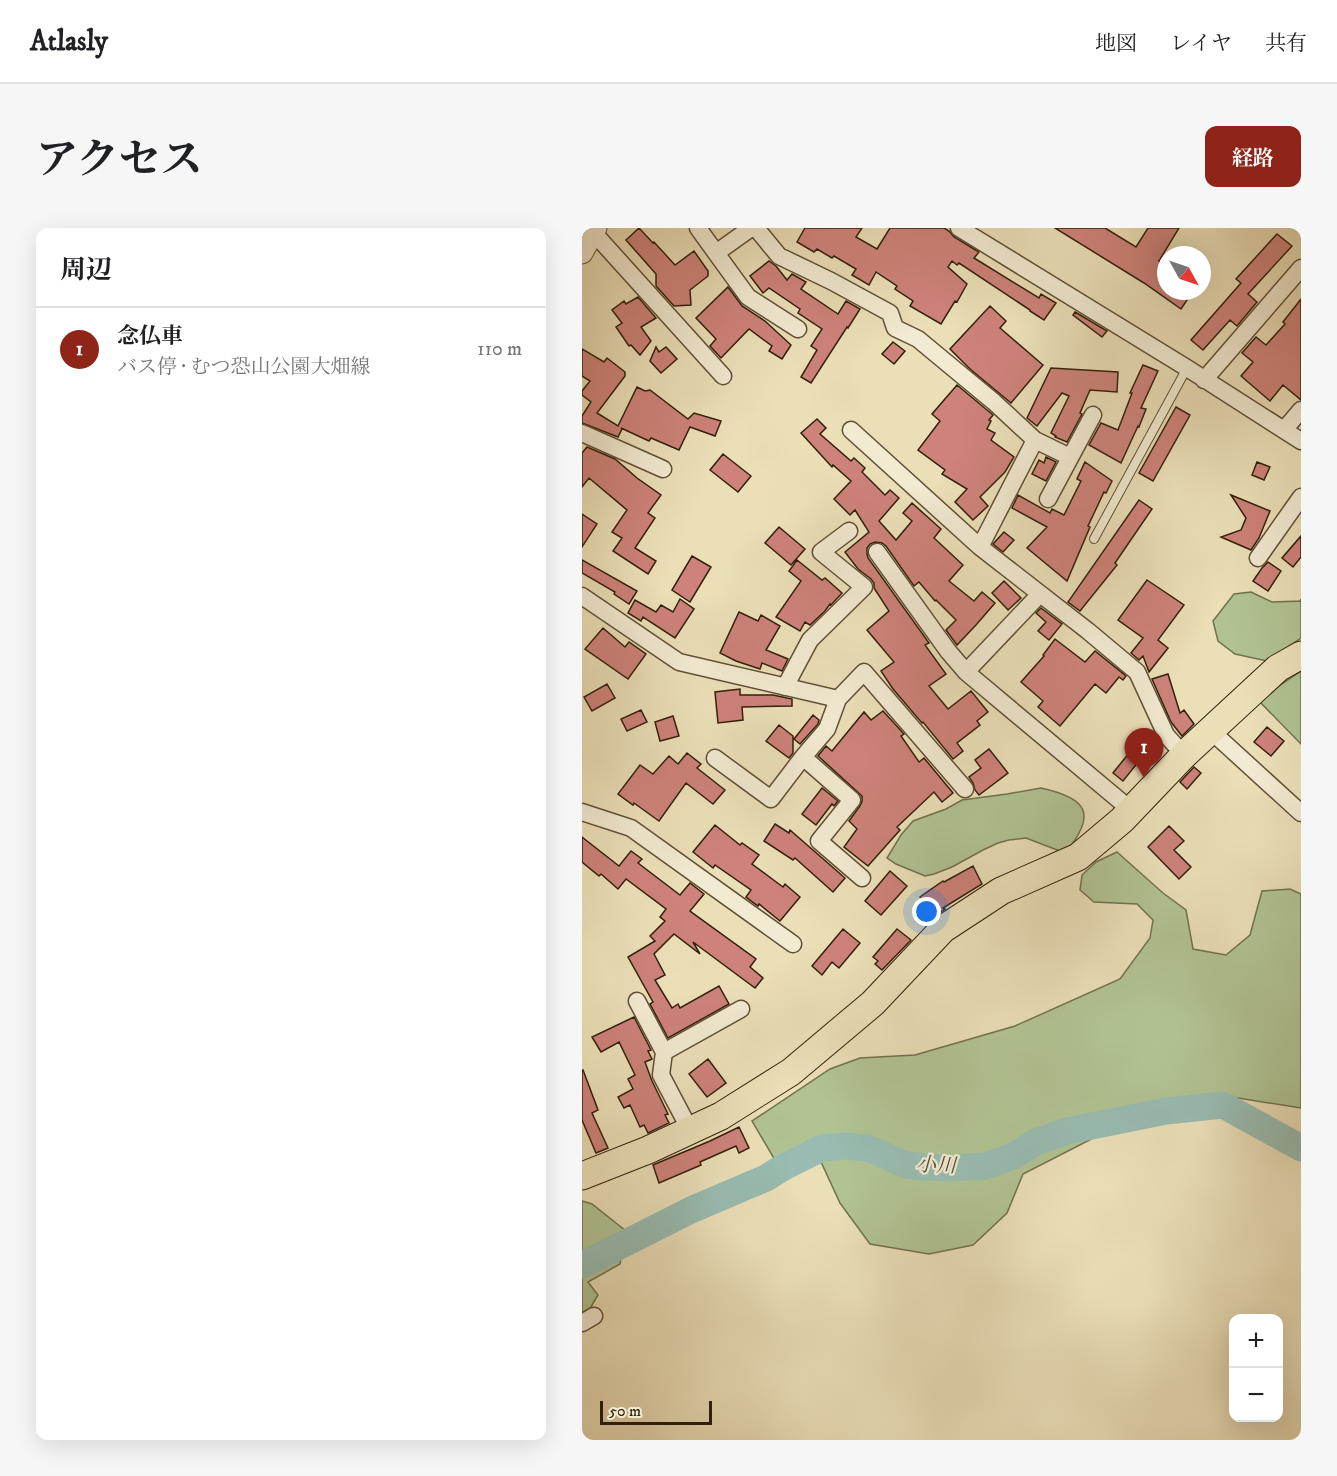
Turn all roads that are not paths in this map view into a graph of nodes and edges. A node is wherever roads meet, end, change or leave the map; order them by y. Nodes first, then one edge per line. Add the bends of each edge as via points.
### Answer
1 (698, 228) edge
2 (753, 228) edge
3 (959, 228) edge
4 (588, 237) edge
5 (716, 253) junction
6 (1301, 268) edge
7 (798, 329) dead end
8 (1187, 368) junction
9 (723, 376) dead end
10 (1204, 380) junction
11 (1301, 410) edge
12 (1093, 415) dead end
13 (851, 430) dead end
14 (1284, 430) junction
15 (582, 433) edge
16 (1035, 440) junction
17 (1301, 441) edge
18 (1070, 457) junction
19 (663, 469) dead end
20 (1301, 497) edge
21 (1048, 500) dead end
22 (849, 531) dead end
23 (1094, 539) dead end
24 (980, 547) junction
25 (877, 552) dead end
26 (1258, 558) dead end
27 (1040, 594) junction
28 (582, 596) edge
29 (1301, 655) edge
30 (966, 672) junction
31 (785, 687) junction
32 (838, 699) junction
33 (1210, 730) junction
34 (1184, 755) junction
35 (803, 757) junction
36 (715, 758) dead end
37 (965, 789) dead end
38 (1131, 810) junction
39 (582, 812) edge
40 (1301, 813) edge
41 (862, 878) dead end
42 (793, 944) dead end
43 (637, 1000) dead end
44 (741, 1009) dead end
45 (664, 1052) junction
46 (690, 1130) junction
47 (582, 1176) edge

1 - 5 street
2 - 5 street
2 - 16 street via 779,255 890,313 895,328 918,339
3 - 8 street
4 - 9 street
5 - 7 street via 748,297
6 - 10 street
8 - 10 street
8 - 23 lane
10 - 14 street
11 - 14 street
12 - 18 street
13 - 24 street
14 - 17 street
15 - 19 street
16 - 18 street
16 - 24 street
18 - 21 street
20 - 26 street
22 - 31 street via 821,552 864,587 810,640
24 - 27 street
25 - 30 street
27 - 30 street
27 - 34 street via 1137,672 1166,735
28 - 31 street via 679,662
29 - 33 main road via 1278,668
30 - 38 street
31 - 32 street
32 - 35 street via 827,729
32 - 37 street via 864,672
33 - 34 main road
33 - 40 street
34 - 38 main road
35 - 36 street via 771,799
35 - 41 street via 852,800 819,841
38 - 46 main road via 1077,857 1001,891 943,929 873,1003 792,1072 721,1116
39 - 42 street via 631,828
43 - 45 street
44 - 45 street
45 - 46 street via 661,1076
46 - 47 main road

